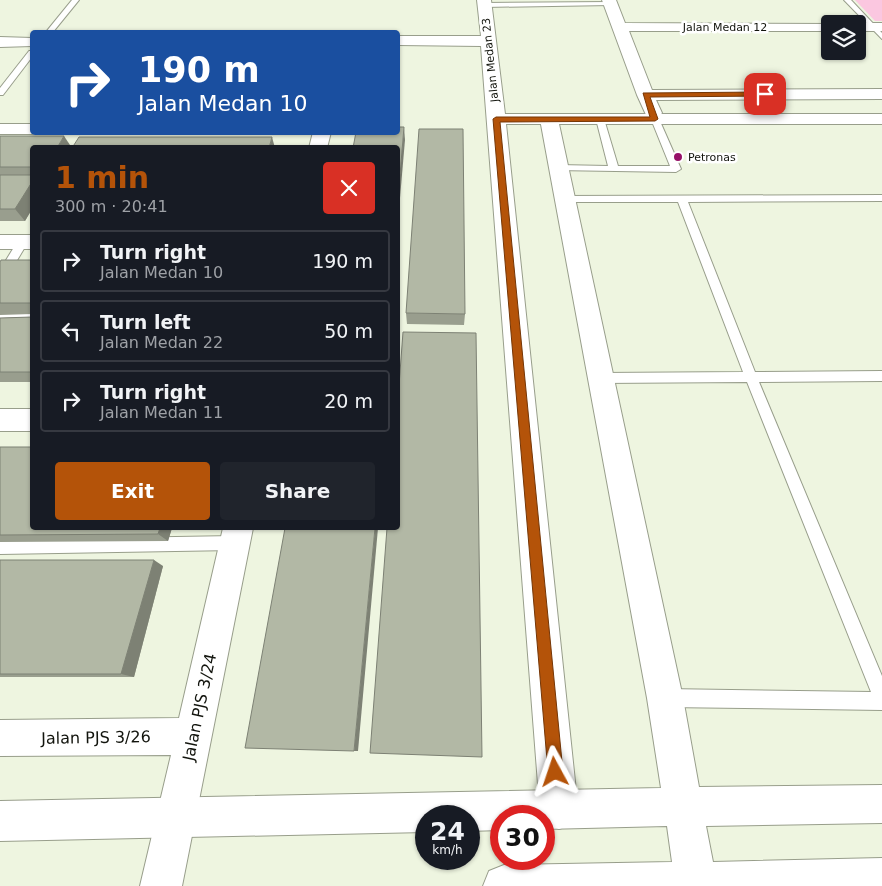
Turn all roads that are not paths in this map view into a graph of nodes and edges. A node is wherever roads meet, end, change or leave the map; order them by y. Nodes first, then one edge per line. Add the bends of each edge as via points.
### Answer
1 (76, 0) edge
2 (847, 0) edge
3 (484, 2) edge
4 (609, 2) edge
5 (619, 27) junction
6 (821, 27) edge
7 (873, 29) edge
8 (52, 30) edge
9 (400, 41) edge
10 (488, 41) junction
11 (0, 42) edge
12 (30, 42) edge
13 (30, 56) edge
14 (0, 93) edge
15 (882, 94) edge
16 (646, 95) junction
17 (496, 119) junction
18 (549, 119) junction
19 (600, 119) junction
20 (655, 119) junction
21 (882, 119) edge
22 (0, 129) edge
23 (30, 129) edge
24 (558, 168) junction
25 (614, 169) junction
26 (882, 198) edge
27 (682, 199) junction
28 (564, 200) junction
29 (0, 242) edge
30 (28, 242) edge
31 (0, 280) edge
32 (0, 317) edge
33 (30, 317) edge
34 (882, 376) edge
35 (751, 377) junction
36 (601, 378) junction
37 (0, 420) edge
38 (30, 420) edge
39 (236, 535) edge
40 (0, 547) edge
41 (882, 697) edge
42 (665, 698) junction
43 (882, 701) edge
44 (193, 736) junction
45 (0, 738) edge
46 (882, 804) edge
47 (682, 805) junction
48 (559, 810) junction
49 (176, 819) junction
50 (0, 821) edge
51 (882, 879) edge
52 (696, 882) junction
53 (161, 886) edge
54 (504, 886) edge

1 - 8 lane
2 - 7 lane
3 - 4 lane
3 - 10 street, Jalan Medan 23
4 - 5 street
5 - 6 street, Jalan Medan 12
5 - 16 street
9 - 10 street
10 - 17 street, Jalan Medan 23
11 - 12 street
13 - 14 lane
15 - 16 street
16 - 20 street
17 - 18 street
17 - 48 street, Jalan Medan 23
18 - 19 street
18 - 24 street
19 - 20 street
19 - 25 lane
20 - 21 street
20 - 25 lane via 676,169
22 - 23 street
24 - 25 lane
24 - 28 street
26 - 27 lane
27 - 28 lane
27 - 35 lane
28 - 36 street
29 - 30 street
30 - 31 lane
32 - 33 lane
34 - 35 lane
35 - 36 lane
35 - 41 lane
36 - 42 street
37 - 38 street
39 - 40 lane
39 - 44 street, Jalan PJS 3/24
42 - 43 lane
42 - 47 street
44 - 45 street, Jalan PJS 3/26
44 - 49 street, Jalan PJS 3/24
46 - 47 street
47 - 48 street
47 - 52 street
48 - 49 street
49 - 50 street
49 - 53 street, Jalan PJS 3/24
51 - 52 street
52 - 54 street

